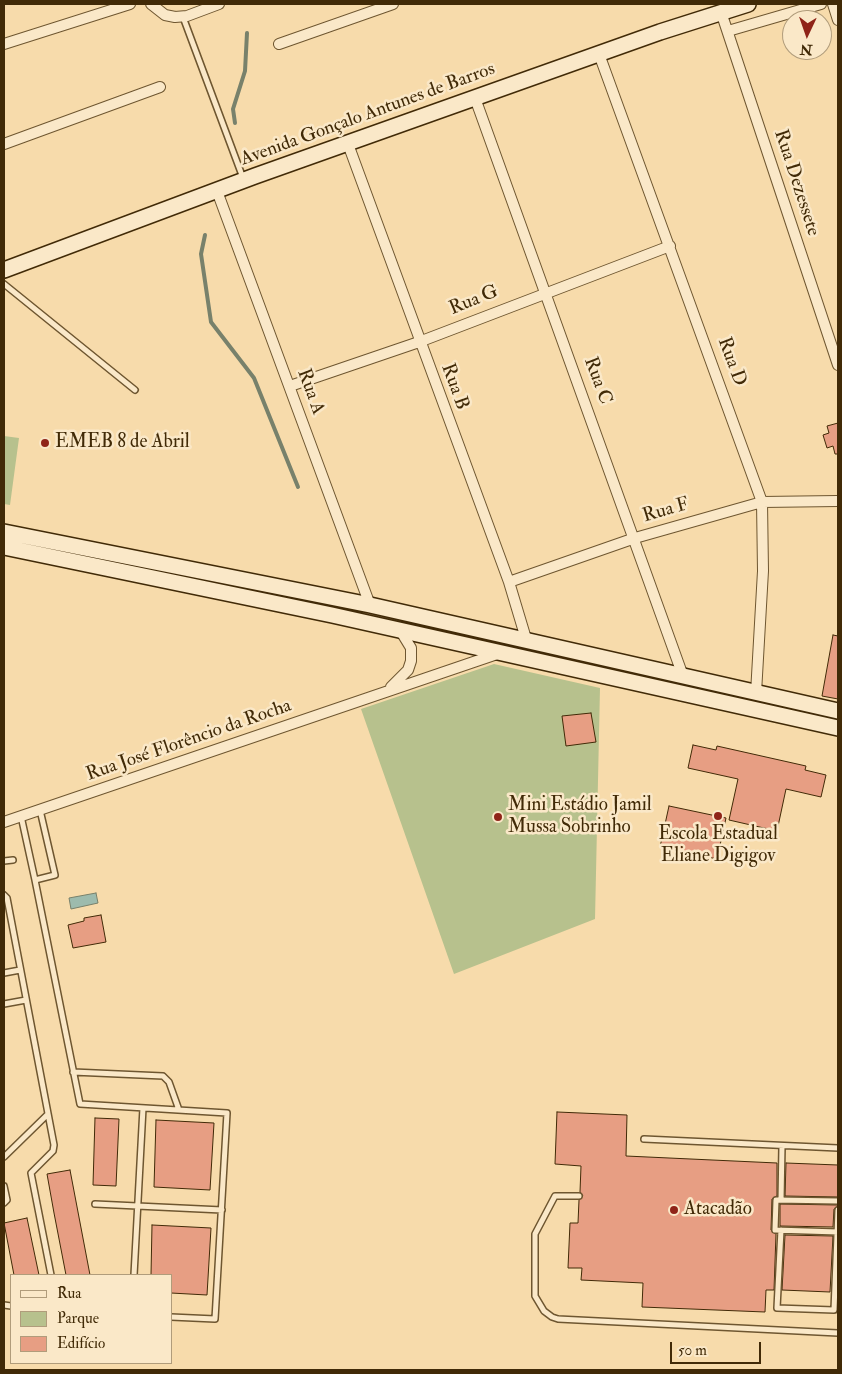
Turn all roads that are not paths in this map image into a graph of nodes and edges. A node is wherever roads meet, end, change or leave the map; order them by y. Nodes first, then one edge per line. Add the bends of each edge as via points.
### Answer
1 (130, 4) edge
2 (151, 4) edge
3 (219, 4) edge
4 (393, 4) edge
5 (748, 4) edge
6 (821, 4) edge
7 (833, 4) edge
8 (721, 12) junction
9 (183, 16) junction
10 (838, 20) edge
11 (728, 31) junction
12 (4, 44) edge
13 (279, 44) dead end
14 (599, 54) junction
15 (160, 87) dead end
16 (475, 98) junction
17 (4, 144) edge
18 (348, 144) junction
19 (244, 180) junction
20 (217, 192) junction
21 (670, 246) junction
22 (4, 270) edge
23 (4, 284) edge
24 (546, 291) junction
25 (419, 342) junction
26 (838, 365) edge
27 (290, 386) junction
28 (135, 390) dead end
29 (838, 501) edge
30 (762, 502) junction
31 (4, 532) edge
32 (635, 538) junction
33 (4, 547) edge
34 (509, 582) junction
35 (370, 605) junction
36 (400, 630) junction
37 (527, 642) junction
38 (502, 652) junction
39 (683, 676) junction
40 (385, 692) junction
41 (756, 693) junction
42 (838, 711) edge
43 (838, 728) edge
44 (40, 810) junction
45 (21, 816) junction
46 (4, 822) edge
47 (13, 860) dead end
48 (4, 861) edge
49 (35, 880) junction
50 (4, 895) edge
51 (20, 970) junction
52 (4, 973) edge
53 (26, 1000) junction
54 (4, 1004) edge
55 (73, 1072) junction
56 (143, 1108) junction
57 (179, 1110) junction
58 (48, 1114) junction
59 (644, 1139) dead end
60 (782, 1146) junction
61 (838, 1148) edge
62 (4, 1157) edge
63 (4, 1186) edge
64 (579, 1196) dead end
65 (781, 1200) junction
66 (838, 1201) edge
67 (4, 1203) edge
68 (95, 1204) dead end
69 (138, 1206) junction
70 (222, 1210) junction
71 (838, 1210) edge
72 (781, 1230) junction
73 (838, 1232) edge
74 (51, 1274) edge
75 (134, 1274) edge
76 (172, 1317) edge
77 (838, 1334) edge

1 - 12 street
2 - 9 street via 165,15
3 - 9 street
4 - 13 street
5 - 8 main road, Avenida Gonçalo Antunes de Barros
6 - 11 street
7 - 10 street
8 - 11 street, Rua Dezessete
8 - 14 main road, Avenida Gonçalo Antunes de Barros
9 - 19 lane
11 - 26 street, Rua Dezessete
14 - 16 main road, Avenida Gonçalo Antunes de Barros
14 - 21 street, Rua D
15 - 17 street
16 - 18 main road, Avenida Gonçalo Antunes de Barros
16 - 24 street, Rua C
18 - 19 main road, Avenida Gonçalo Antunes de Barros
18 - 25 street, Rua B
19 - 20 main road, Avenida Gonçalo Antunes de Barros
20 - 22 main road, Avenida Gonçalo Antunes de Barros
20 - 27 street, Rua A
21 - 24 street, Rua G
21 - 30 street, Rua D
23 - 28 lane
24 - 25 street, Rua G
24 - 32 street, Rua C
25 - 27 street, Rua G
25 - 34 street, Rua B
27 - 35 street, Rua A
29 - 30 street, Rua F
30 - 32 street, Rua F
30 - 41 street, Rua D via 764,564
31 - 35 main road
32 - 34 street, Rua F
32 - 39 street, Rua C
33 - 36 main road
34 - 37 street, Rua B
35 - 37 main road
36 - 38 main road
36 - 40 street, Rua José Florêncio da Rocha via 411,648 411,660 401,680
37 - 39 main road
38 - 40 street, Rua José Florêncio da Rocha
38 - 43 main road
39 - 41 main road
40 - 44 street, Rua José Florêncio da Rocha
41 - 42 main road
44 - 45 street, Rua José Florêncio da Rocha
44 - 49 lane via 55,875
45 - 46 street, Rua José Florêncio da Rocha
45 - 49 lane
47 - 48 lane
49 - 55 lane
50 - 51 lane
51 - 52 lane
51 - 53 lane
53 - 54 lane
53 - 58 lane
55 - 56 lane via 80,1104
55 - 57 lane via 163,1076 169,1082
56 - 57 lane
56 - 69 lane
57 - 70 lane via 227,1113
58 - 62 lane
58 - 74 lane via 54,1149 31,1173
59 - 60 lane
60 - 61 lane
60 - 65 lane
63 - 67 lane via 7,1200
64 - 77 lane via 555,1196 535,1234 535,1296 552,1317
65 - 66 lane
65 - 72 lane via 776,1200 775,1230
68 - 69 lane
69 - 70 lane
69 - 75 lane
70 - 76 lane via 215,1319
71 - 73 lane
72 - 73 lane
72 - 73 lane via 777,1308 834,1310

